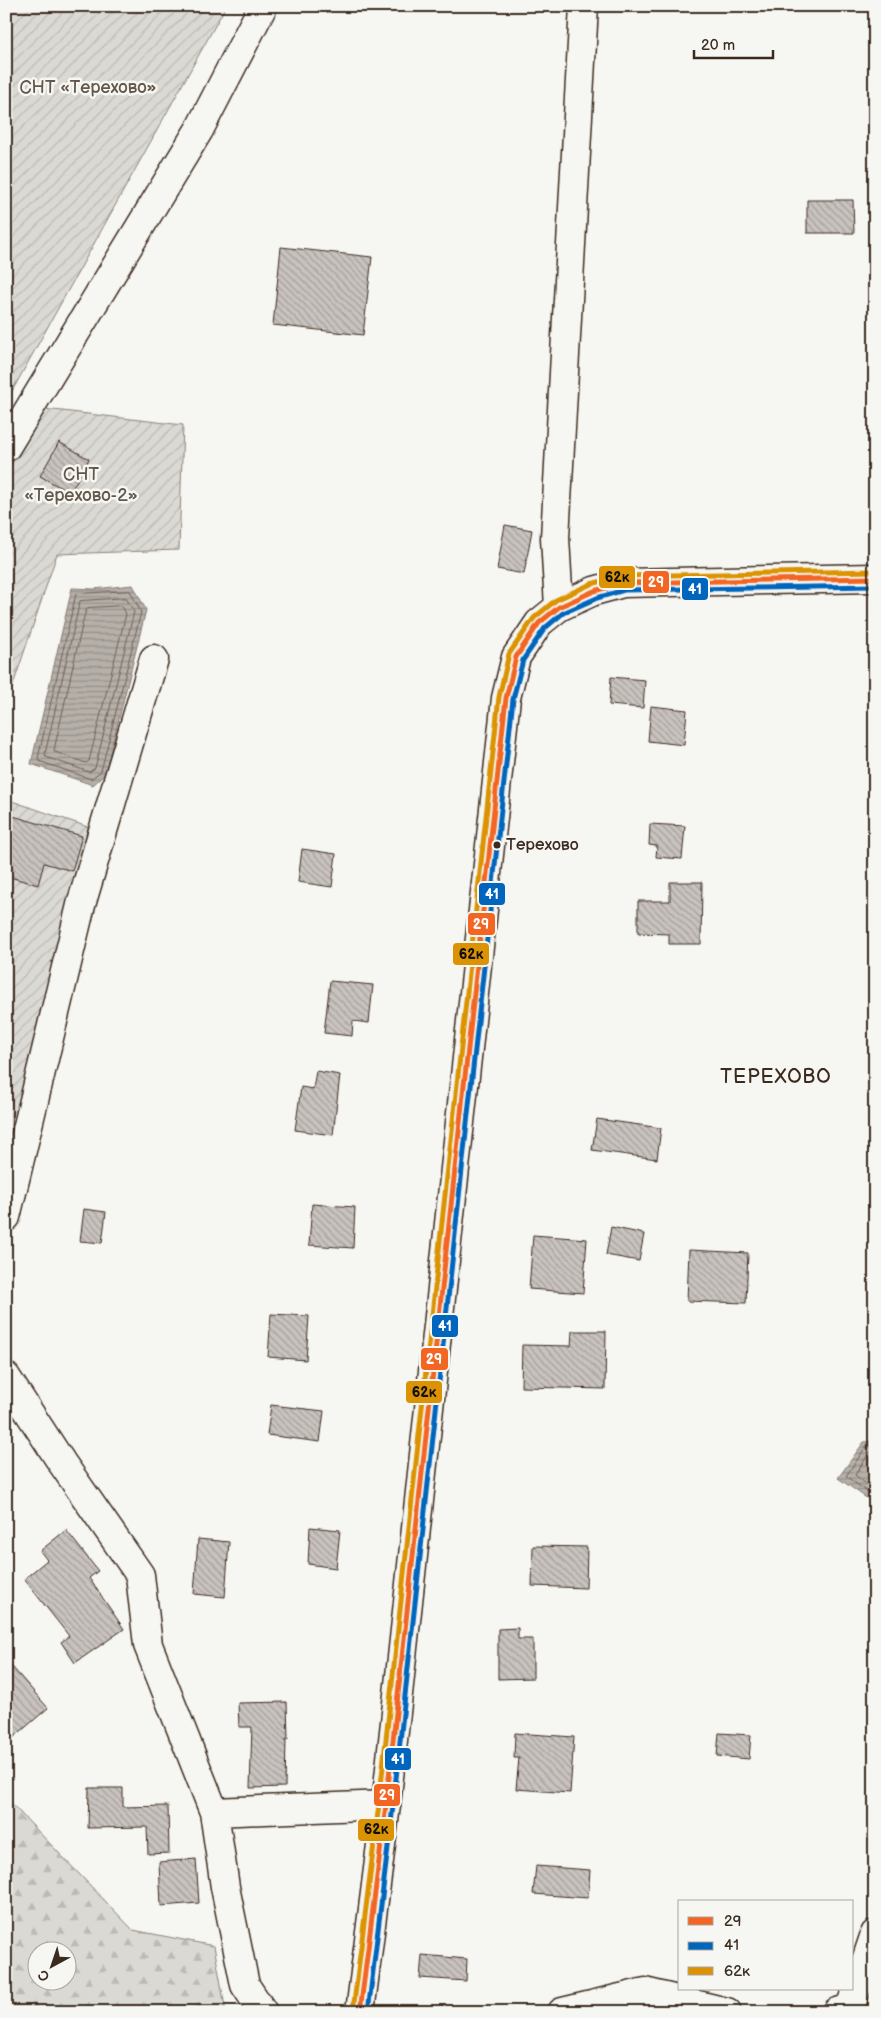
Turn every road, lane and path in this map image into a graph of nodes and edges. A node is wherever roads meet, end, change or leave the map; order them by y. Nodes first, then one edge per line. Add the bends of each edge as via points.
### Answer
1 (263, 6) edge
2 (584, 6) edge
3 (6, 447) edge
4 (875, 578) edge
5 (559, 607) junction
6 (154, 659) dead end
7 (6, 1217) edge
8 (6, 1377) edge
9 (386, 1805) junction
10 (214, 1812) junction
11 (875, 1934) edge
12 (263, 2012) edge
13 (360, 2012) edge
14 (562, 2012) edge
15 (727, 2012) edge
16 (837, 2012) edge

1 - 3 street via 199,130
2 - 5 street via 555,538
4 - 5 street via 623,583 594,591
5 - 9 street via 539,623 516,657 506,698
6 - 7 street via 81,906
8 - 10 street via 140,1575 148,1646
9 - 10 street
9 - 13 street
10 - 12 street via 245,1985
11 - 16 street via 850,2008
14 - 15 street via 645,1992

